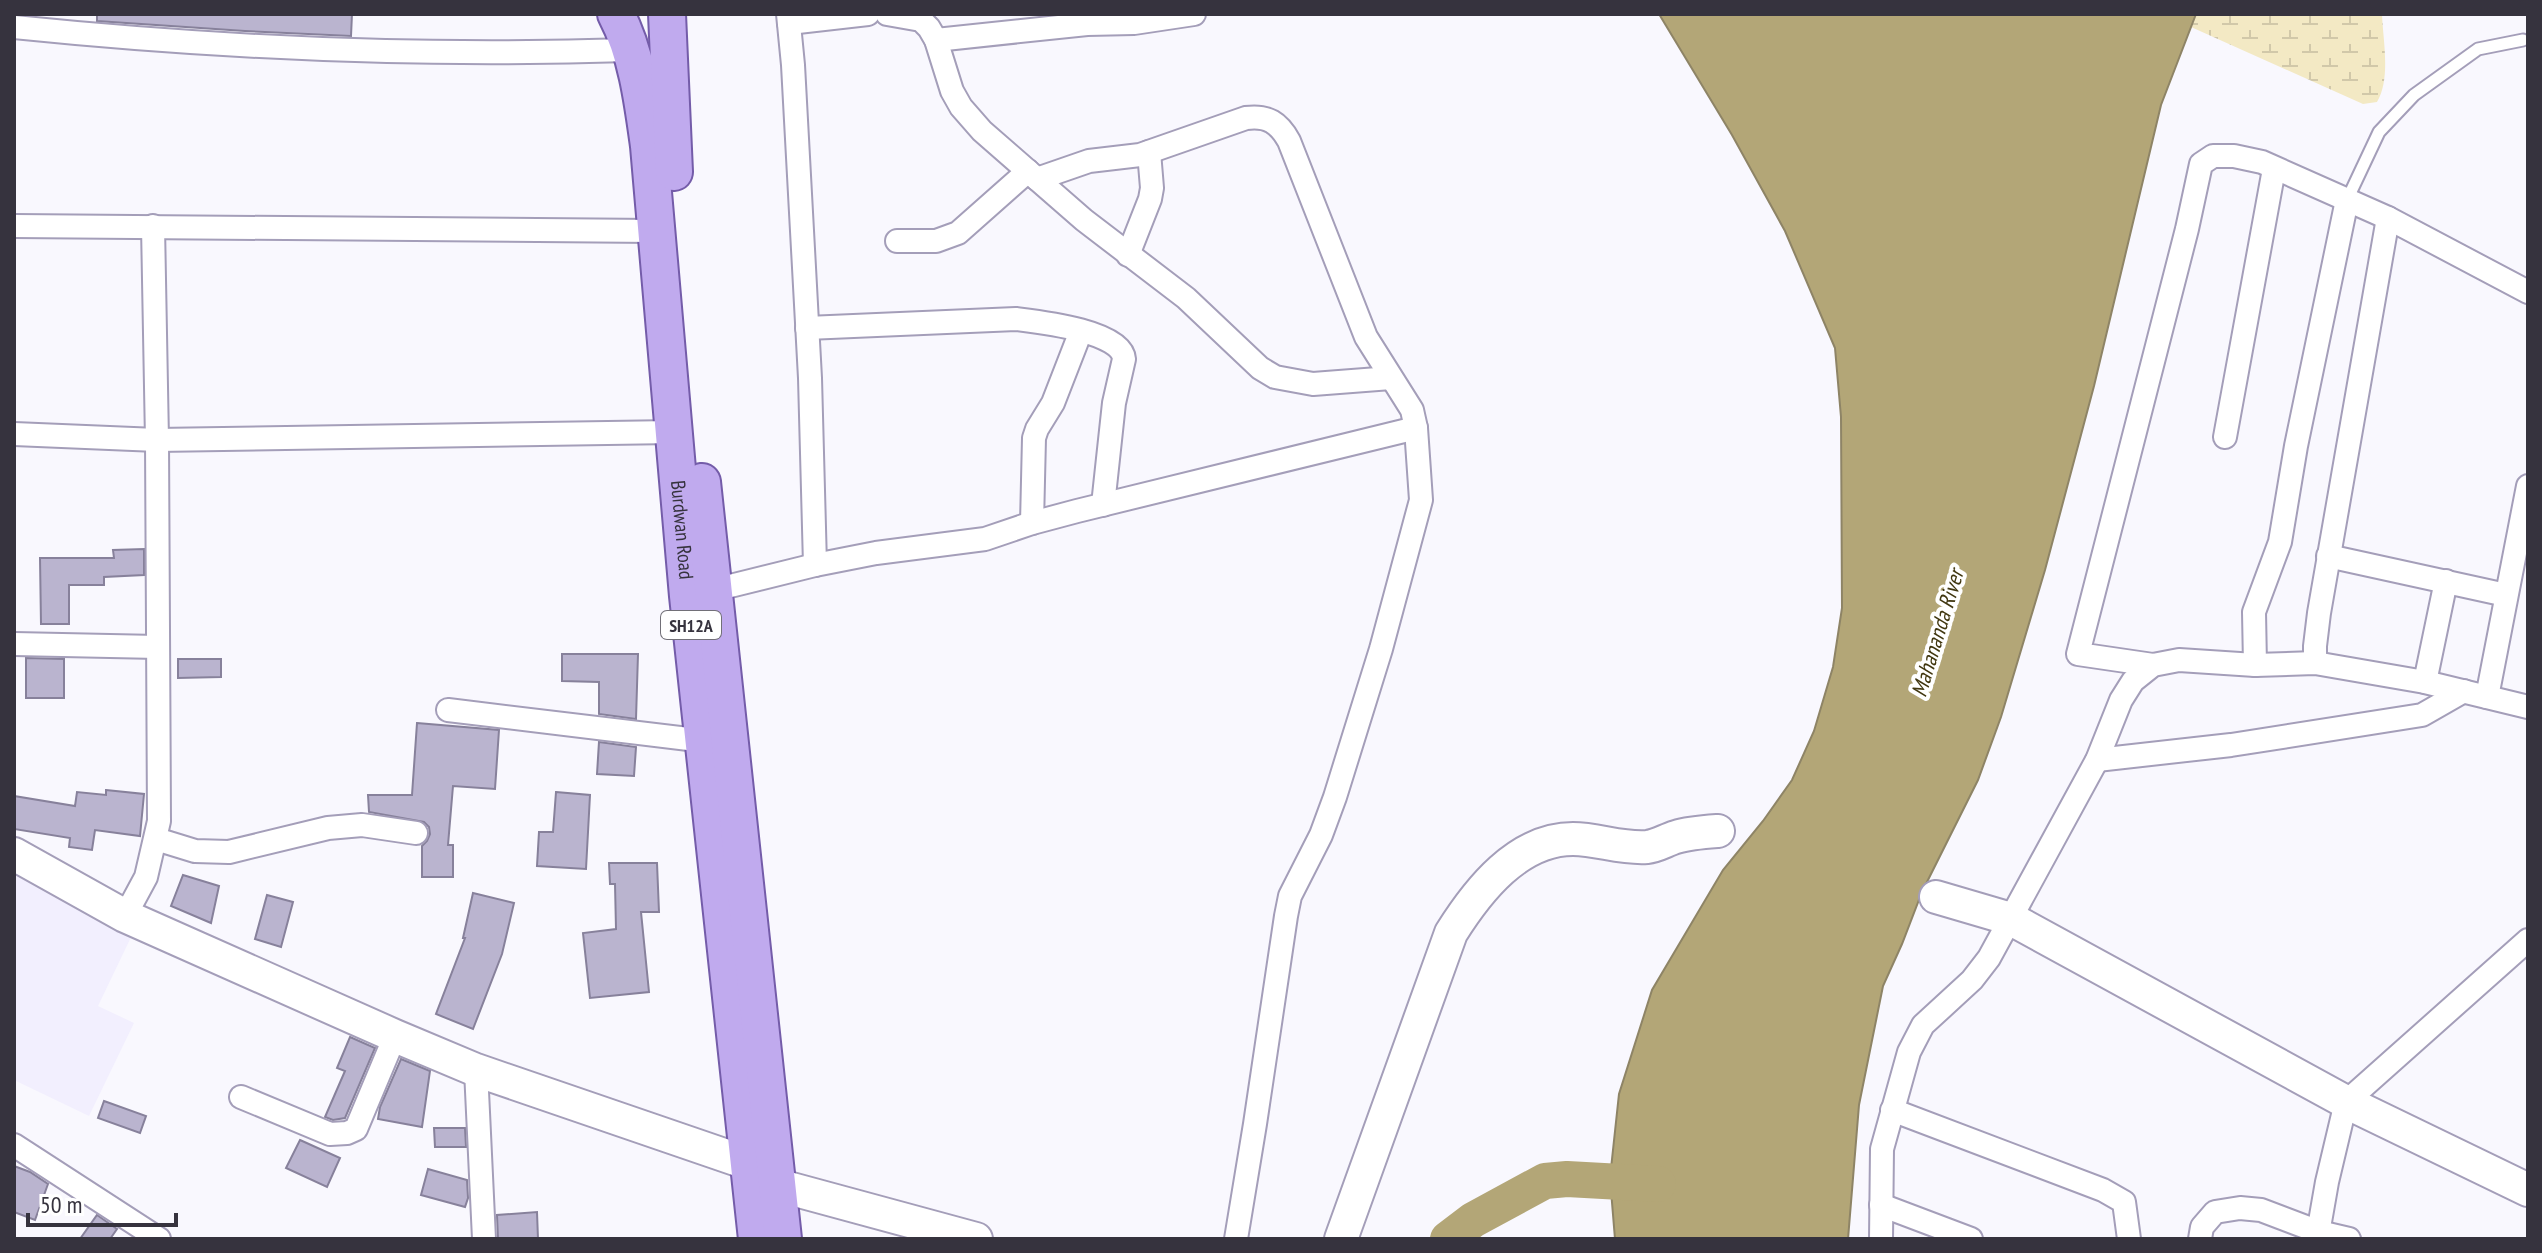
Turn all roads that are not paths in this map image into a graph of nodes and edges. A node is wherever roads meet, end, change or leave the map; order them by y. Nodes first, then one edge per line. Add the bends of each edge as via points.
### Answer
1 (616, 14) edge
2 (667, 14) edge
3 (868, 14) edge
4 (887, 14) edge
5 (1194, 14) edge
6 (788, 18) edge
7 (1086, 19) edge
8 (14, 27) edge
9 (936, 40) junction
10 (2523, 40) dead end
11 (629, 50) junction
12 (1149, 152) junction
13 (662, 157) junction
14 (2274, 169) junction
15 (1032, 175) junction
16 (2347, 200) junction
17 (2388, 218) junction
18 (14, 226) edge
19 (153, 226) junction
20 (655, 231) junction
21 (897, 241) dead end
22 (1128, 255) junction
23 (2528, 292) edge
24 (807, 328) junction
25 (1081, 331) junction
26 (1391, 378) junction
27 (1416, 428) junction
28 (674, 432) junction
29 (14, 434) edge
30 (2225, 437) dead end
31 (157, 440) junction
32 (2528, 486) edge
33 (1103, 505) junction
34 (1032, 523) junction
35 (2328, 556) junction
36 (815, 565) junction
37 (2446, 581) junction
38 (714, 590) junction
39 (2506, 595) junction
40 (14, 644) edge
41 (158, 647) junction
42 (2315, 663) junction
43 (2153, 665) junction
44 (2255, 665) junction
45 (2425, 682) junction
46 (2464, 691) junction
47 (2487, 697) junction
48 (2528, 707) edge
49 (448, 710) dead end
50 (705, 741) junction
51 (2097, 760) junction
52 (1718, 831) dead end
53 (416, 833) dead end
54 (156, 839) junction
55 (14, 854) edge
56 (1936, 897) dead end
57 (125, 916) junction
58 (2011, 919) junction
59 (2528, 940) edge
60 (395, 1036) junction
61 (476, 1070) junction
62 (241, 1097) dead end
63 (2346, 1102) junction
64 (1892, 1110) junction
65 (14, 1145) edge
66 (764, 1174) junction
67 (2528, 1190) edge
68 (1881, 1205) junction
69 (2318, 1236) edge
70 (159, 1239) edge
71 (484, 1239) edge
72 (757, 1239) edge
73 (783, 1239) edge
74 (976, 1239) edge
75 (1236, 1239) edge
76 (1341, 1239) edge
77 (1881, 1239) edge
78 (1971, 1239) edge
79 (2129, 1239) edge
80 (2200, 1239) edge
81 (2349, 1239) edge

1 - 11 main road, Burdwan Road / SH12A
2 - 13 main road, Burdwan Road / SH12A
3 - 6 street
4 - 9 street via 921,20
5 - 7 street via 1134,23
6 - 24 street
7 - 9 street
8 - 11 street via 160,42 360,52
9 - 15 street via 961,107
10 - 16 lane via 2478,49 2414,95 2379,132
11 - 13 main road, Burdwan Road / SH12A
12 - 15 street
12 - 22 street via 1150,199
12 - 26 street via 1246,118 1260,116 1281,127 1366,337
13 - 20 main road, Burdwan Road / SH12A
13 - 38 main road, Burdwan Road / SH12A via 682,276
14 - 16 street
14 - 30 street
14 - 43 street via 2234,156 2213,156 2201,164 2078,654
15 - 21 street via 958,233 936,241
15 - 22 street
16 - 17 street
16 - 44 street via 2283,527 2254,612
17 - 23 street
17 - 35 street
18 - 19 street
19 - 20 street
19 - 31 street
20 - 28 main road, Burdwan Road / SH12A
22 - 26 street via 1275,377 1313,384
24 - 25 street via 1016,319
24 - 36 street
25 - 33 street via 1112,340 1123,352
25 - 34 street via 1034,438
26 - 27 street via 1412,410
27 - 33 street
27 - 75 street via 1421,500 1381,649 1335,797 1290,896
28 - 31 street
28 - 50 main road, Burdwan Road / SH12A
29 - 31 street
31 - 41 street
32 - 39 street
33 - 34 street
34 - 36 street via 972,542
35 - 37 street
35 - 42 street
36 - 38 street
37 - 39 street
37 - 45 street
38 - 66 main road, Burdwan Road / SH12A
39 - 47 street
40 - 41 street
41 - 54 street
42 - 44 street
42 - 45 street
43 - 44 street via 2179,660
43 - 51 street via 2121,700
45 - 46 street
46 - 47 street
46 - 51 street via 2422,715
47 - 48 street
49 - 50 street
50 - 66 main road, Burdwan Road / SH12A
51 - 58 street
52 - 76 street via 1651,847 1572,839 1542,845 1507,863 1451,933
53 - 54 street via 362,825 328,828 229,852 195,851
54 - 57 street via 146,877
55 - 57 street
56 - 58 street
57 - 60 street
58 - 63 street
58 - 64 street via 1972,980 1923,1025
59 - 63 street
60 - 61 street
60 - 62 street via 356,1129 347,1133 330,1134
61 - 66 street
61 - 71 street
63 - 67 street
63 - 69 street
64 - 68 street via 1882,1149
64 - 79 street via 2103,1190 2124,1202
65 - 70 street
66 - 72 main road, Burdwan Road / SH12A
66 - 73 main road, Burdwan Road / SH12A
66 - 74 street
68 - 77 street
68 - 78 street
69 - 80 street via 2261,1210 2240,1208 2215,1212 2202,1227
69 - 81 street

